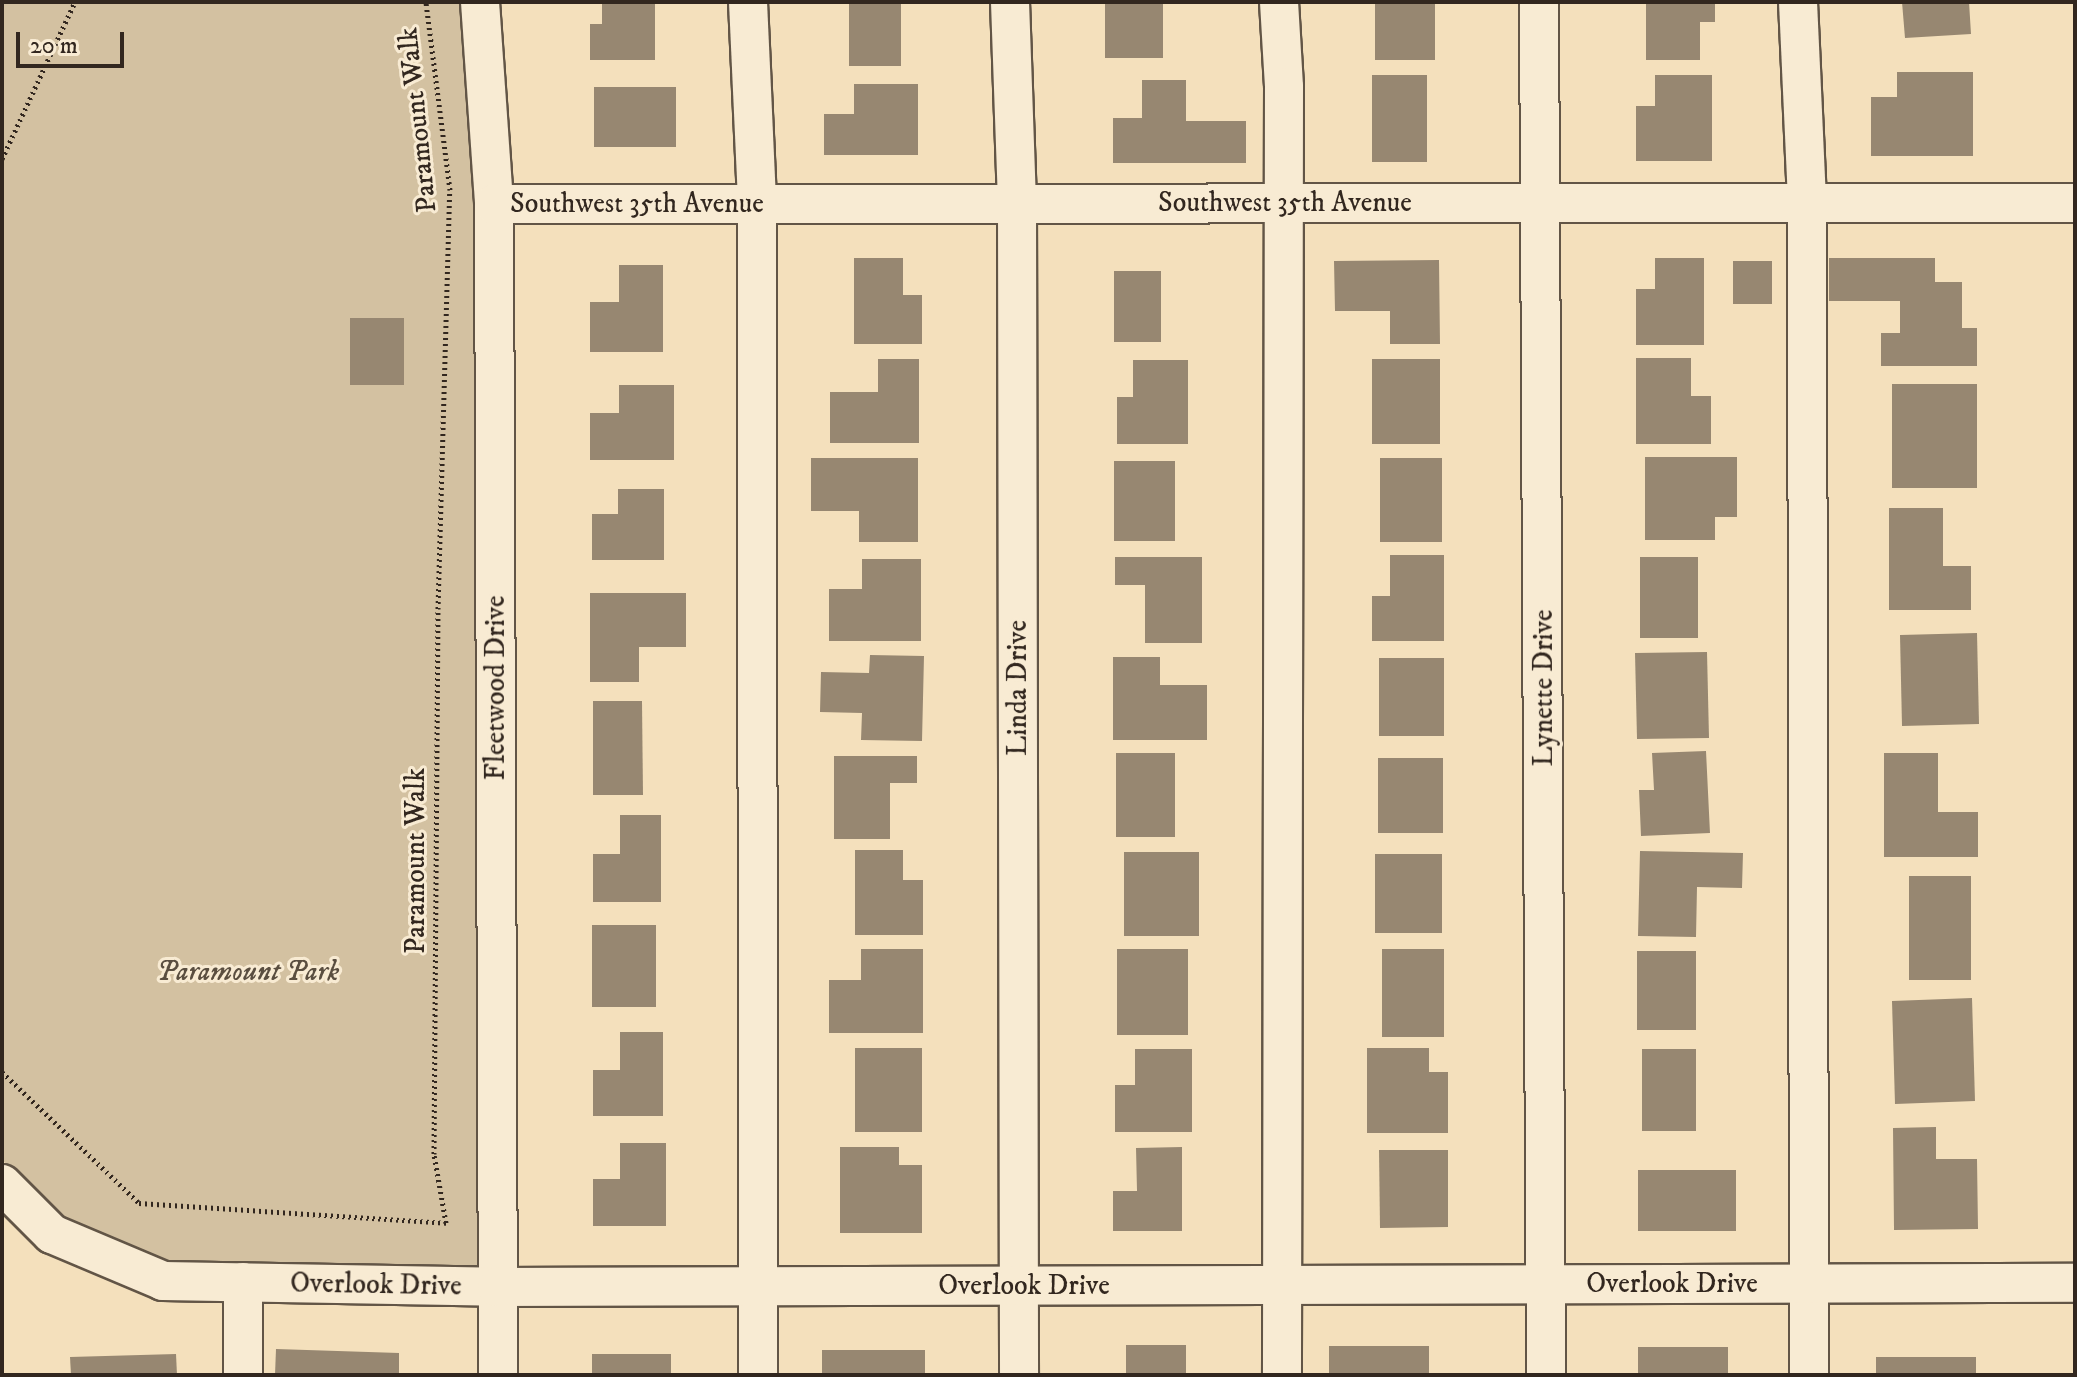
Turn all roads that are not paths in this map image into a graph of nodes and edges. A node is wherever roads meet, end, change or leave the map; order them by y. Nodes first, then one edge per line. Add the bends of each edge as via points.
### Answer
1 (480, 2) edge
2 (748, 2) edge
3 (1010, 2) edge
4 (1279, 2) edge
5 (1539, 2) edge
6 (1798, 2) edge
7 (757, 203) junction
8 (1017, 203) junction
9 (1284, 203) junction
10 (1543, 203) junction
11 (1807, 203) junction
12 (2075, 203) edge
13 (494, 204) junction
14 (2, 1184) edge
15 (243, 1282) junction
16 (2075, 1283) edge
17 (1809, 1284) junction
18 (1282, 1285) junction
19 (1545, 1285) junction
20 (1019, 1286) junction
21 (497, 1287) junction
22 (757, 1287) junction
23 (243, 1375) edge
24 (498, 1375) edge
25 (758, 1375) edge
26 (1019, 1375) edge
27 (1282, 1375) edge
28 (1546, 1375) edge
29 (1809, 1375) edge

1 - 13 street, Fleetwood Drive
2 - 7 street
3 - 8 street, Linda Drive
4 - 9 street
5 - 10 street, Lynette Drive
6 - 11 street
7 - 8 street, Southwest 35th Avenue
7 - 13 street, Southwest 35th Avenue
7 - 22 street
8 - 9 street, Southwest 35th Avenue
8 - 20 street, Linda Drive
9 - 10 street, Southwest 35th Avenue
9 - 18 street
10 - 11 street, Southwest 35th Avenue
10 - 19 street, Lynette Drive
11 - 12 street, Southwest 35th Avenue
11 - 17 street
13 - 21 street, Fleetwood Drive
14 - 15 street, Overlook Drive via 52,1234 163,1281
15 - 21 street, Overlook Drive
15 - 23 street
16 - 17 street, Overlook Drive
17 - 19 street, Overlook Drive
17 - 29 street
18 - 19 street, Overlook Drive
18 - 20 street, Overlook Drive
18 - 27 street
19 - 28 street, Lynette Drive
20 - 22 street, Overlook Drive
20 - 26 street, Linda Drive
21 - 22 street, Overlook Drive
21 - 24 street, Fleetwood Drive
22 - 25 street

